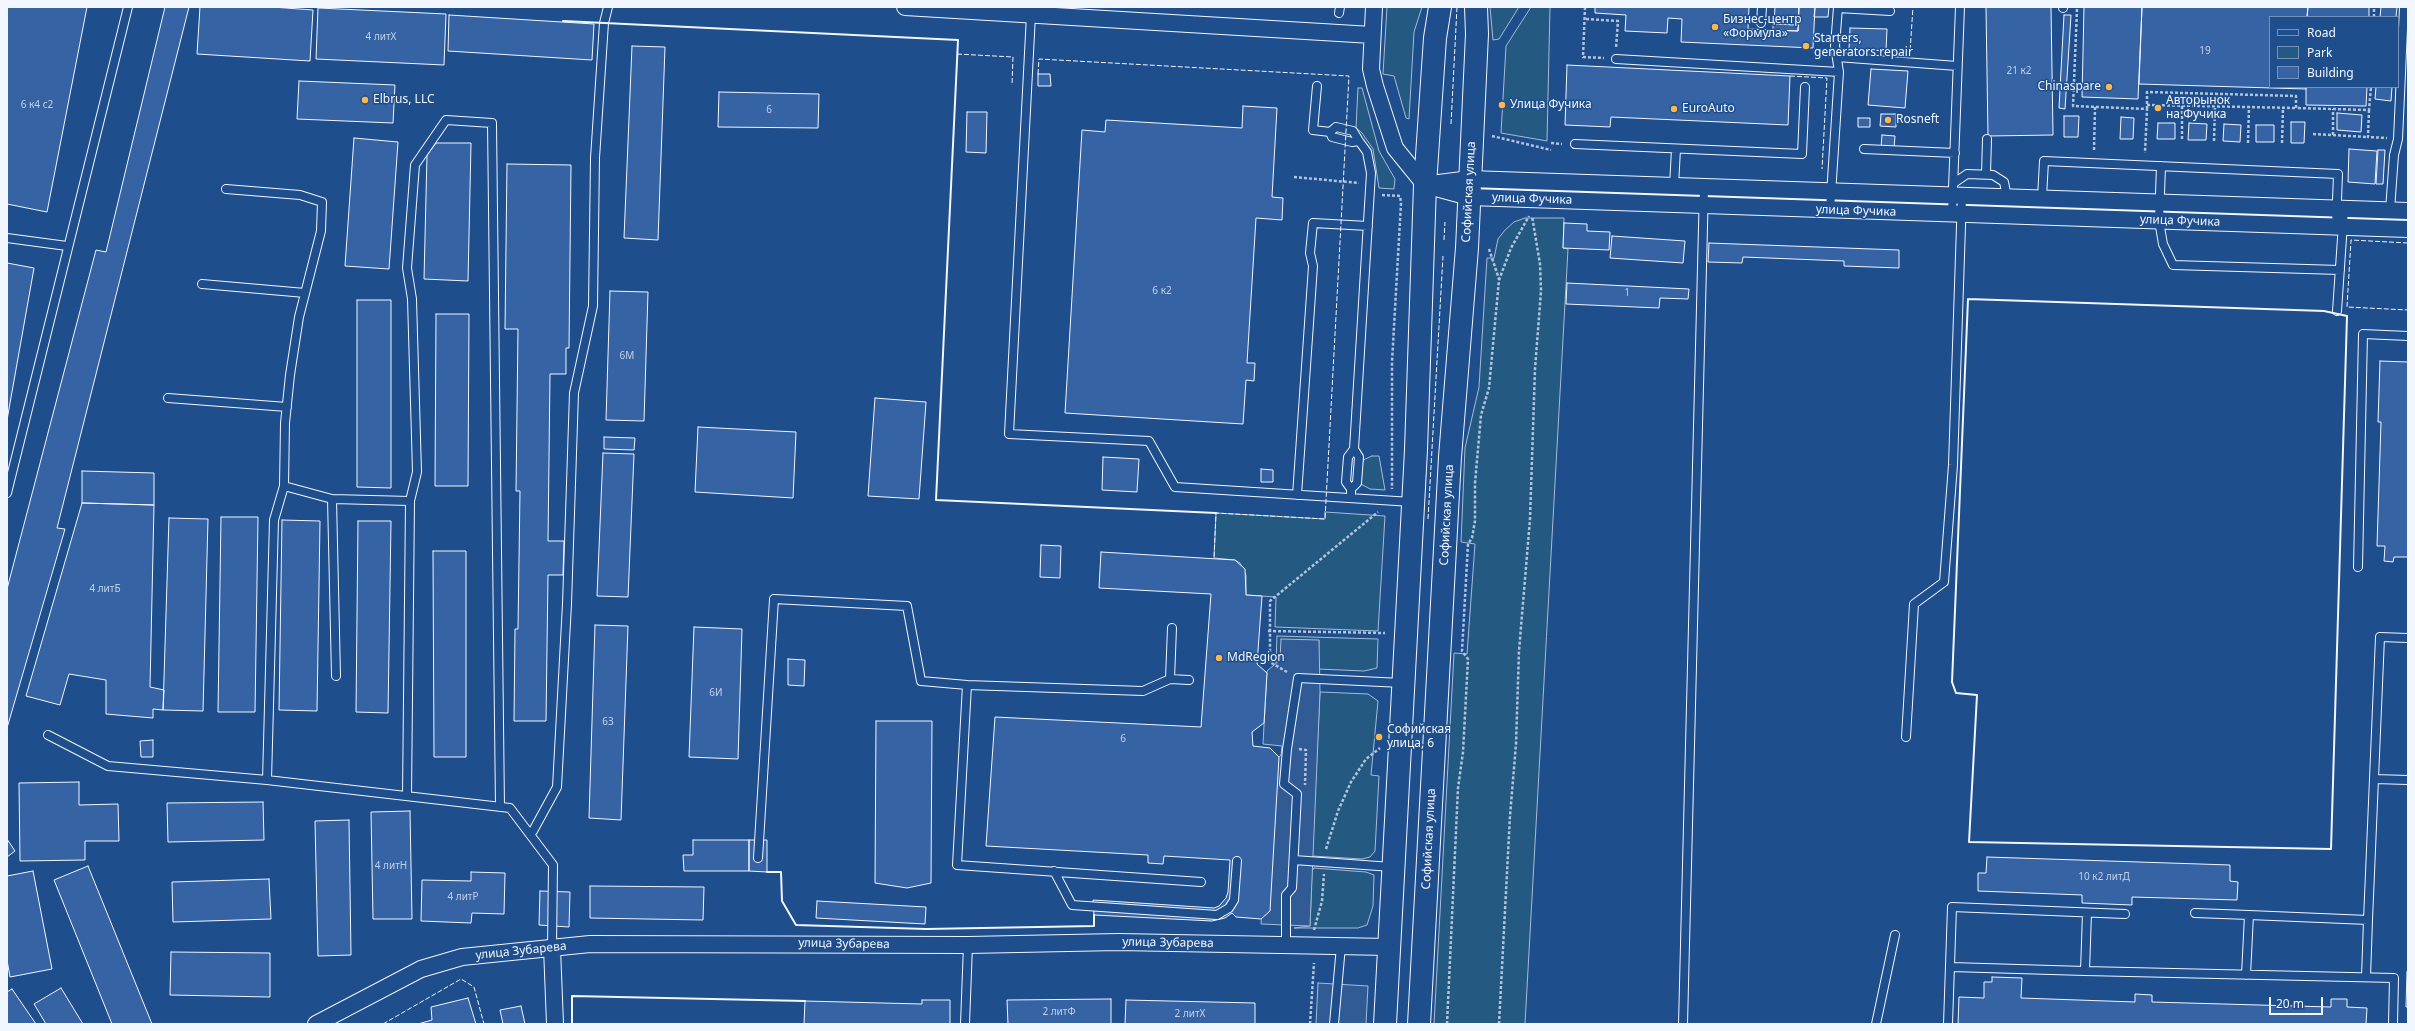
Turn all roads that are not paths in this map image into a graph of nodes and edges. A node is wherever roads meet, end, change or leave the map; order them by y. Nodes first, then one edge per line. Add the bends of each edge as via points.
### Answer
1 (128, 7) edge
2 (608, 7) edge
3 (905, 7) edge
4 (1374, 7) edge
5 (1440, 7) edge
6 (1476, 7) edge
7 (1762, 7) edge
8 (1838, 7) edge
9 (1960, 7) edge
10 (2404, 7) edge
11 (1890, 11) dead end
12 (1031, 15) junction
13 (1761, 22) dead end
14 (1372, 35) junction
15 (1837, 57) junction
16 (1616, 59) road end
17 (1957, 66) junction
18 (1839, 72) junction
19 (1317, 86) dead end
20 (1805, 87) dead end
21 (1987, 139) dead end
22 (1575, 144) dead end
23 (1676, 149) junction
24 (1864, 149) dead end
25 (1955, 153) junction
26 (2161, 166) junction
27 (1986, 174) junction
28 (1426, 185) junction
29 (1674, 186) junction
30 (1704, 187) junction
31 (1470, 188) junction
32 (226, 189) dead end
33 (1830, 191) junction
34 (1956, 191) junction
35 (2007, 197) junction
36 (2042, 198) junction
37 (2159, 202) junction
38 (1703, 205) junction
39 (2341, 209) junction
40 (1830, 210) junction
41 (2390, 210) junction
42 (2408, 211) edge
43 (1957, 214) junction
44 (2159, 221) junction
45 (1368, 226) junction
46 (2340, 227) junction
47 (2408, 229) edge
48 (7, 238) edge
49 (67, 246) junction
50 (2340, 270) junction
51 (202, 284) dead end
52 (305, 293) junction
53 (2337, 311) dead end
54 (2408, 336) edge
55 (168, 398) dead end
56 (287, 407) junction
57 (284, 486) junction
58 (7, 493) edge
59 (1297, 495) junction
60 (1351, 498) junction
61 (332, 499) junction
62 (410, 501) junction
63 (1402, 501) junction
64 (2358, 567) dead end
65 (1172, 628) dead end
66 (2408, 638) edge
67 (336, 676) dead end
68 (1170, 679) junction
69 (1189, 680) dead end
70 (1402, 683) junction
71 (967, 685) junction
72 (48, 735) dead end
73 (1906, 737) dead end
74 (2374, 779) junction
75 (267, 780) junction
76 (2408, 780) edge
77 (407, 796) junction
78 (500, 807) junction
79 (532, 831) dead end
80 (758, 858) dead end
81 (1294, 860) junction
82 (1237, 861) dead end
83 (1393, 867) junction
84 (1054, 871) junction
85 (1201, 882) dead end
86 (2087, 913) junction
87 (2195, 913) dead end
88 (2125, 914) dead end
89 (2248, 915) junction
90 (2368, 920) junction
91 (1895, 935) dead end
92 (968, 945) junction
93 (1286, 945) junction
94 (1341, 946) junction
95 (1389, 947) junction
96 (552, 948) junction
97 (1951, 968) junction
98 (2086, 971) junction
99 (2246, 975) junction
100 (2366, 977) junction
101 (316, 1024) edge
102 (555, 1024) edge
103 (965, 1024) edge
104 (1334, 1024) edge
105 (1384, 1024) edge
106 (1419, 1024) edge
107 (1683, 1024) edge
108 (1876, 1024) edge
109 (1948, 1024) edge
110 (2393, 1024) edge

1 - 49 lane
2 - 79 lane via 604,23 595,158 593,306 574,393 567,604 557,787
3 - 12 street
4 - 14 street
5 - 28 main road via 1435,38
6 - 31 main road, Софийская улица
7 - 13 lane
8 - 11 lane
8 - 15 lane via 1835,46
9 - 17 lane
10 - 41 lane via 2398,139 2394,155
12 - 14 street
12 - 59 lane via 1009,434 1149,441 1175,487
14 - 28 street via 1371,69 1387,127 1395,148
15 - 17 lane
15 - 18 lane
16 - 18 lane
17 - 25 lane
18 - 33 lane
19 - 45 lane via 1313,130 1330,132 1332,137 1339,139 1359,141 1364,145 1370,161
20 - 23 lane via 1802,154
21 - 27 lane
22 - 23 lane
23 - 29 lane
24 - 25 lane
25 - 34 lane
26 - 36 lane via 2044,161
26 - 37 lane
26 - 39 lane via 2338,174
27 - 34 lane via 1967,174
27 - 35 lane via 2004,182
28 - 31 street, улица Фучика
28 - 63 main road
29 - 30 street, улица Фучика
29 - 31 street, улица Фучика
30 - 33 street, улица Фучика
30 - 38 lane
31 - 38 street, улица Фучика
31 - 106 main road, Софийская улица via 1450,464
32 - 52 lane via 300,195 322,202 321,231
33 - 34 street, улица Фучика
33 - 40 lane
34 - 35 street, улица Фучика
34 - 43 lane
35 - 36 street, улица Фучика
36 - 37 street, улица Фучика
37 - 39 street, улица Фучика
37 - 44 lane
38 - 40 street, улица Фучика
38 - 107 lane
39 - 41 street, улица Фучика
39 - 46 lane
40 - 43 street, улица Фучика
41 - 42 street, улица Фучика
43 - 44 street, улица Фучика
43 - 73 lane via 1953,465 1944,582 1914,604
44 - 46 street, улица Фучика
44 - 50 lane via 2163,244 2173,265
45 - 59 lane via 1313,223 1310,253 1313,266
45 - 60 lane via 1354,450 1359,457 1358,476 1357,483 1351,489
46 - 47 street, улица Фучика
46 - 50 lane
48 - 49 lane
49 - 58 lane
50 - 53 lane
51 - 52 lane
52 - 56 lane via 290,375
54 - 64 lane via 2363,334
55 - 56 lane
56 - 57 lane
57 - 61 lane
57 - 75 lane via 274,520
59 - 60 lane
60 - 63 lane
61 - 62 lane
61 - 67 lane
62 - 77 lane
62 - 78 lane via 417,472 412,299 407,268 415,165 446,120 492,123
63 - 70 main road
65 - 68 lane
66 - 74 lane via 2380,637
68 - 69 lane
68 - 71 lane via 1143,691
70 - 81 lane via 1298,678 1284,784 1297,794
70 - 83 main road
71 - 80 lane via 921,681 907,606 774,599
71 - 84 lane via 957,865
72 - 75 lane via 108,766
74 - 76 lane
74 - 90 lane
75 - 77 lane
77 - 78 lane
78 - 96 lane via 510,808 554,865
81 - 83 lane
81 - 93 lane via 1292,888 1286,895
82 - 84 lane via 1234,900 1229,908 1217,915 1072,905
83 - 95 main road
84 - 85 lane
86 - 88 lane
86 - 97 lane via 1952,907
86 - 98 lane
87 - 89 lane
89 - 90 lane
89 - 99 lane
90 - 100 lane
91 - 108 lane
92 - 93 street, улица Зубарева via 1118,942
92 - 96 street, улица Зубарева via 598,944
92 - 103 lane
93 - 94 street, улица Зубарева
94 - 95 street, улица Зубарева
94 - 104 lane
95 - 105 main road
96 - 101 street, улица Зубарева via 462,957 421,969
96 - 102 street
97 - 98 lane
97 - 109 lane
98 - 99 lane
99 - 100 lane
100 - 110 lane via 2394,978

